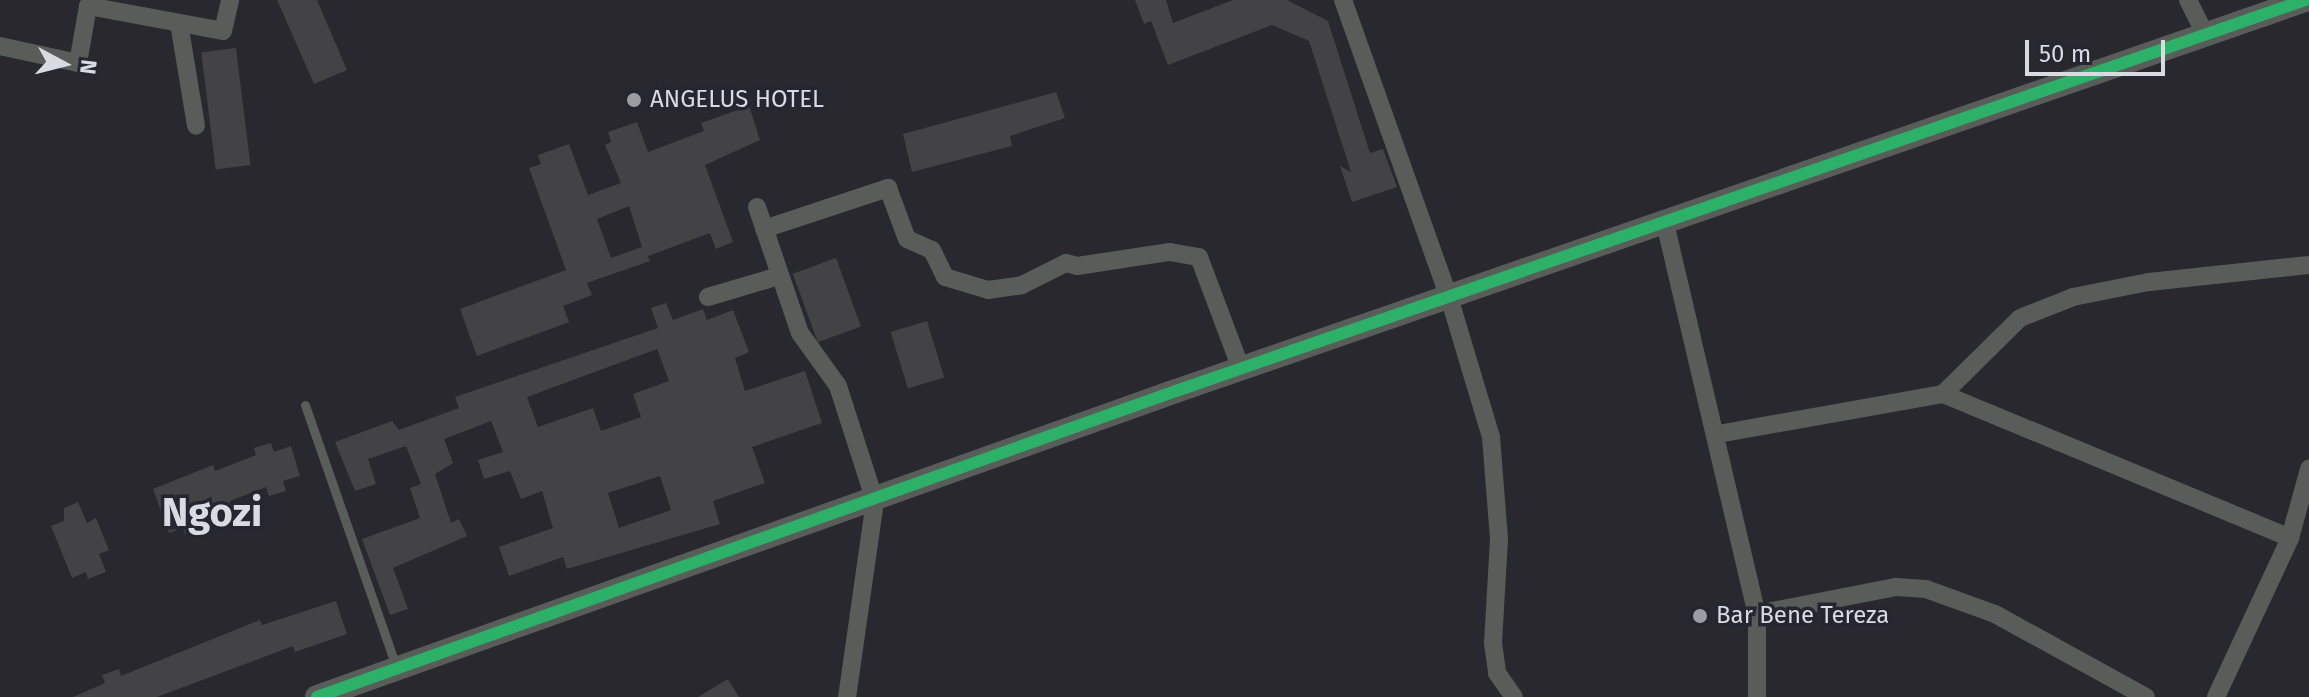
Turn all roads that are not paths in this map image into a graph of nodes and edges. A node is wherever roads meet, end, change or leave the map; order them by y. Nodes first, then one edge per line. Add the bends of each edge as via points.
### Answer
1 (230, 0) edge
2 (1343, 0) edge
3 (2188, 0) edge
4 (2305, 0) edge
5 (88, 3) edge
6 (179, 23) junction
7 (2206, 36) junction
8 (0, 46) edge
9 (196, 126) dead end
10 (757, 207) dead end
11 (1665, 223) junction
12 (764, 229) junction
13 (2309, 265) edge
14 (779, 276) junction
15 (708, 297) dead end
16 (1449, 297) junction
17 (1241, 369) junction
18 (1943, 394) junction
19 (305, 405) dead end
20 (1718, 434) junction
21 (2309, 469) edge
22 (2307, 491) edge
23 (875, 501) junction
24 (2290, 538) junction
25 (1757, 614) junction
26 (397, 670) junction
27 (317, 697) edge
28 (847, 697) edge
29 (1514, 697) edge
30 (1757, 697) edge
31 (2146, 697) edge
32 (2216, 697) edge

1 - 6 street via 223,31
2 - 16 street
3 - 7 street
4 - 7 street
5 - 6 street
5 - 8 street via 78,63
6 - 9 street
7 - 11 street
10 - 12 street
11 - 16 street
11 - 20 street
12 - 14 street
12 - 17 street via 888,188 907,239 932,250 945,277 988,290 1022,285 1066,263 1170,252 1199,257
13 - 18 street via 2149,282 2073,297 2020,318
14 - 15 street
14 - 23 street via 800,333 838,386
16 - 17 street
16 - 29 street via 1491,437 1499,539 1493,643 1497,673
17 - 23 street
18 - 20 street
18 - 24 street
19 - 26 lane
20 - 25 street
21 - 22 street
22 - 24 street
23 - 26 street
23 - 28 street
24 - 32 street
25 - 30 street
25 - 31 street via 1896,587 1926,589 1995,614
26 - 27 street

